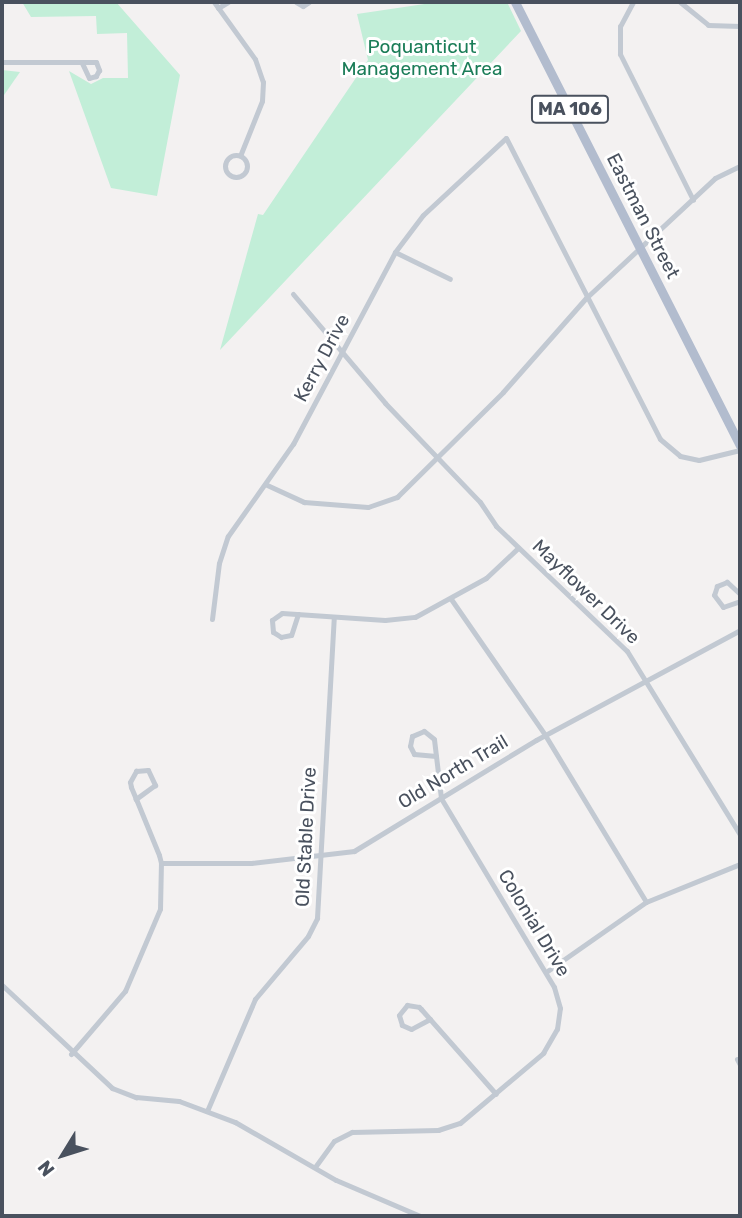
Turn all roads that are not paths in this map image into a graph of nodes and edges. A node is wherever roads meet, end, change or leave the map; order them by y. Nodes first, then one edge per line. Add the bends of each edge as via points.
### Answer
1 (214, 2) edge
2 (228, 2) edge
3 (296, 2) edge
4 (309, 2) edge
5 (515, 2) edge
6 (633, 2) edge
7 (680, 2) edge
8 (218, 8) junction
9 (740, 26) edge
10 (2, 62) edge
11 (82, 63) dead end
12 (240, 156) junction
13 (740, 166) edge
14 (693, 200) junction
15 (641, 250) junction
16 (395, 253) junction
17 (450, 279) dead end
18 (293, 294) dead end
19 (587, 298) junction
20 (343, 353) junction
21 (740, 447) edge
22 (436, 457) junction
23 (267, 485) junction
24 (517, 548) junction
25 (740, 594) edge
26 (451, 599) junction
27 (740, 601) edge
28 (298, 614) junction
29 (334, 617) junction
30 (212, 619) dead end
31 (740, 630) edge
32 (649, 683) junction
33 (545, 735) junction
34 (436, 756) junction
35 (442, 798) junction
36 (136, 799) junction
37 (740, 835) edge
38 (322, 857) junction
39 (161, 863) junction
40 (740, 864) edge
41 (646, 902) junction
42 (546, 972) junction
43 (2, 985) edge
44 (430, 1019) junction
45 (71, 1054) junction
46 (496, 1094) junction
47 (207, 1111) junction
48 (315, 1167) junction
49 (420, 1216) edge

1 - 8 street
2 - 8 street
3 - 4 street via 303,6
5 - 15 main road, Eastman Street / MA 106
6 - 14 street via 620,26 620,54
7 - 9 street via 708,25
8 - 12 street via 255,59 263,82 262,101
10 - 11 street
12 - 12 street via 224,163 233,178 246,172
13 - 14 street via 715,178
14 - 15 street
15 - 19 street
15 - 21 main road, Eastman Street / MA 106
16 - 17 street
16 - 19 street, Kerry Drive via 423,215 506,138
16 - 20 street, Kerry Drive
18 - 20 street, Mayflower Drive
19 - 21 street via 664,444 699,460
19 - 22 street via 503,392
20 - 22 street, Mayflower Drive
20 - 23 street, Kerry Drive
22 - 23 street via 397,498 375,506 293,500
22 - 24 street, Mayflower Drive
23 - 30 street, Kerry Drive via 225,544
24 - 26 street via 493,572
24 - 32 street, Mayflower Drive via 619,643
25 - 27 street via 727,582 717,586 714,595 723,607
26 - 29 street via 408,619
26 - 33 street
28 - 28 street via 275,616 271,625 275,634 291,635
28 - 29 street
29 - 38 street, Old Stable Drive
31 - 32 street, Old North Trail
32 - 33 street, Old North Trail
32 - 37 street, Mayflower Drive
33 - 35 street, Old North Trail
33 - 41 street
34 - 34 street, Colonial Drive via 431,734 421,731 412,736 414,754
34 - 35 street, Colonial Drive
35 - 38 street, Old North Trail via 354,851
35 - 42 street, Colonial Drive
36 - 36 street via 131,777 138,770 148,770 155,785
36 - 39 street
38 - 39 street, Old North Trail via 242,864
38 - 47 street, Old Stable Drive via 316,924 255,999
39 - 45 street via 160,909 134,974 122,995
40 - 41 street
41 - 42 street
42 - 46 street, Colonial Drive via 559,1002 556,1033 543,1054
43 - 45 street
44 - 44 street via 412,1004 399,1015 402,1025 411,1029
44 - 46 street
45 - 47 street via 121,1092 179,1101
46 - 48 street, Colonial Drive via 449,1128 346,1134 328,1147
47 - 48 street
48 - 49 street

